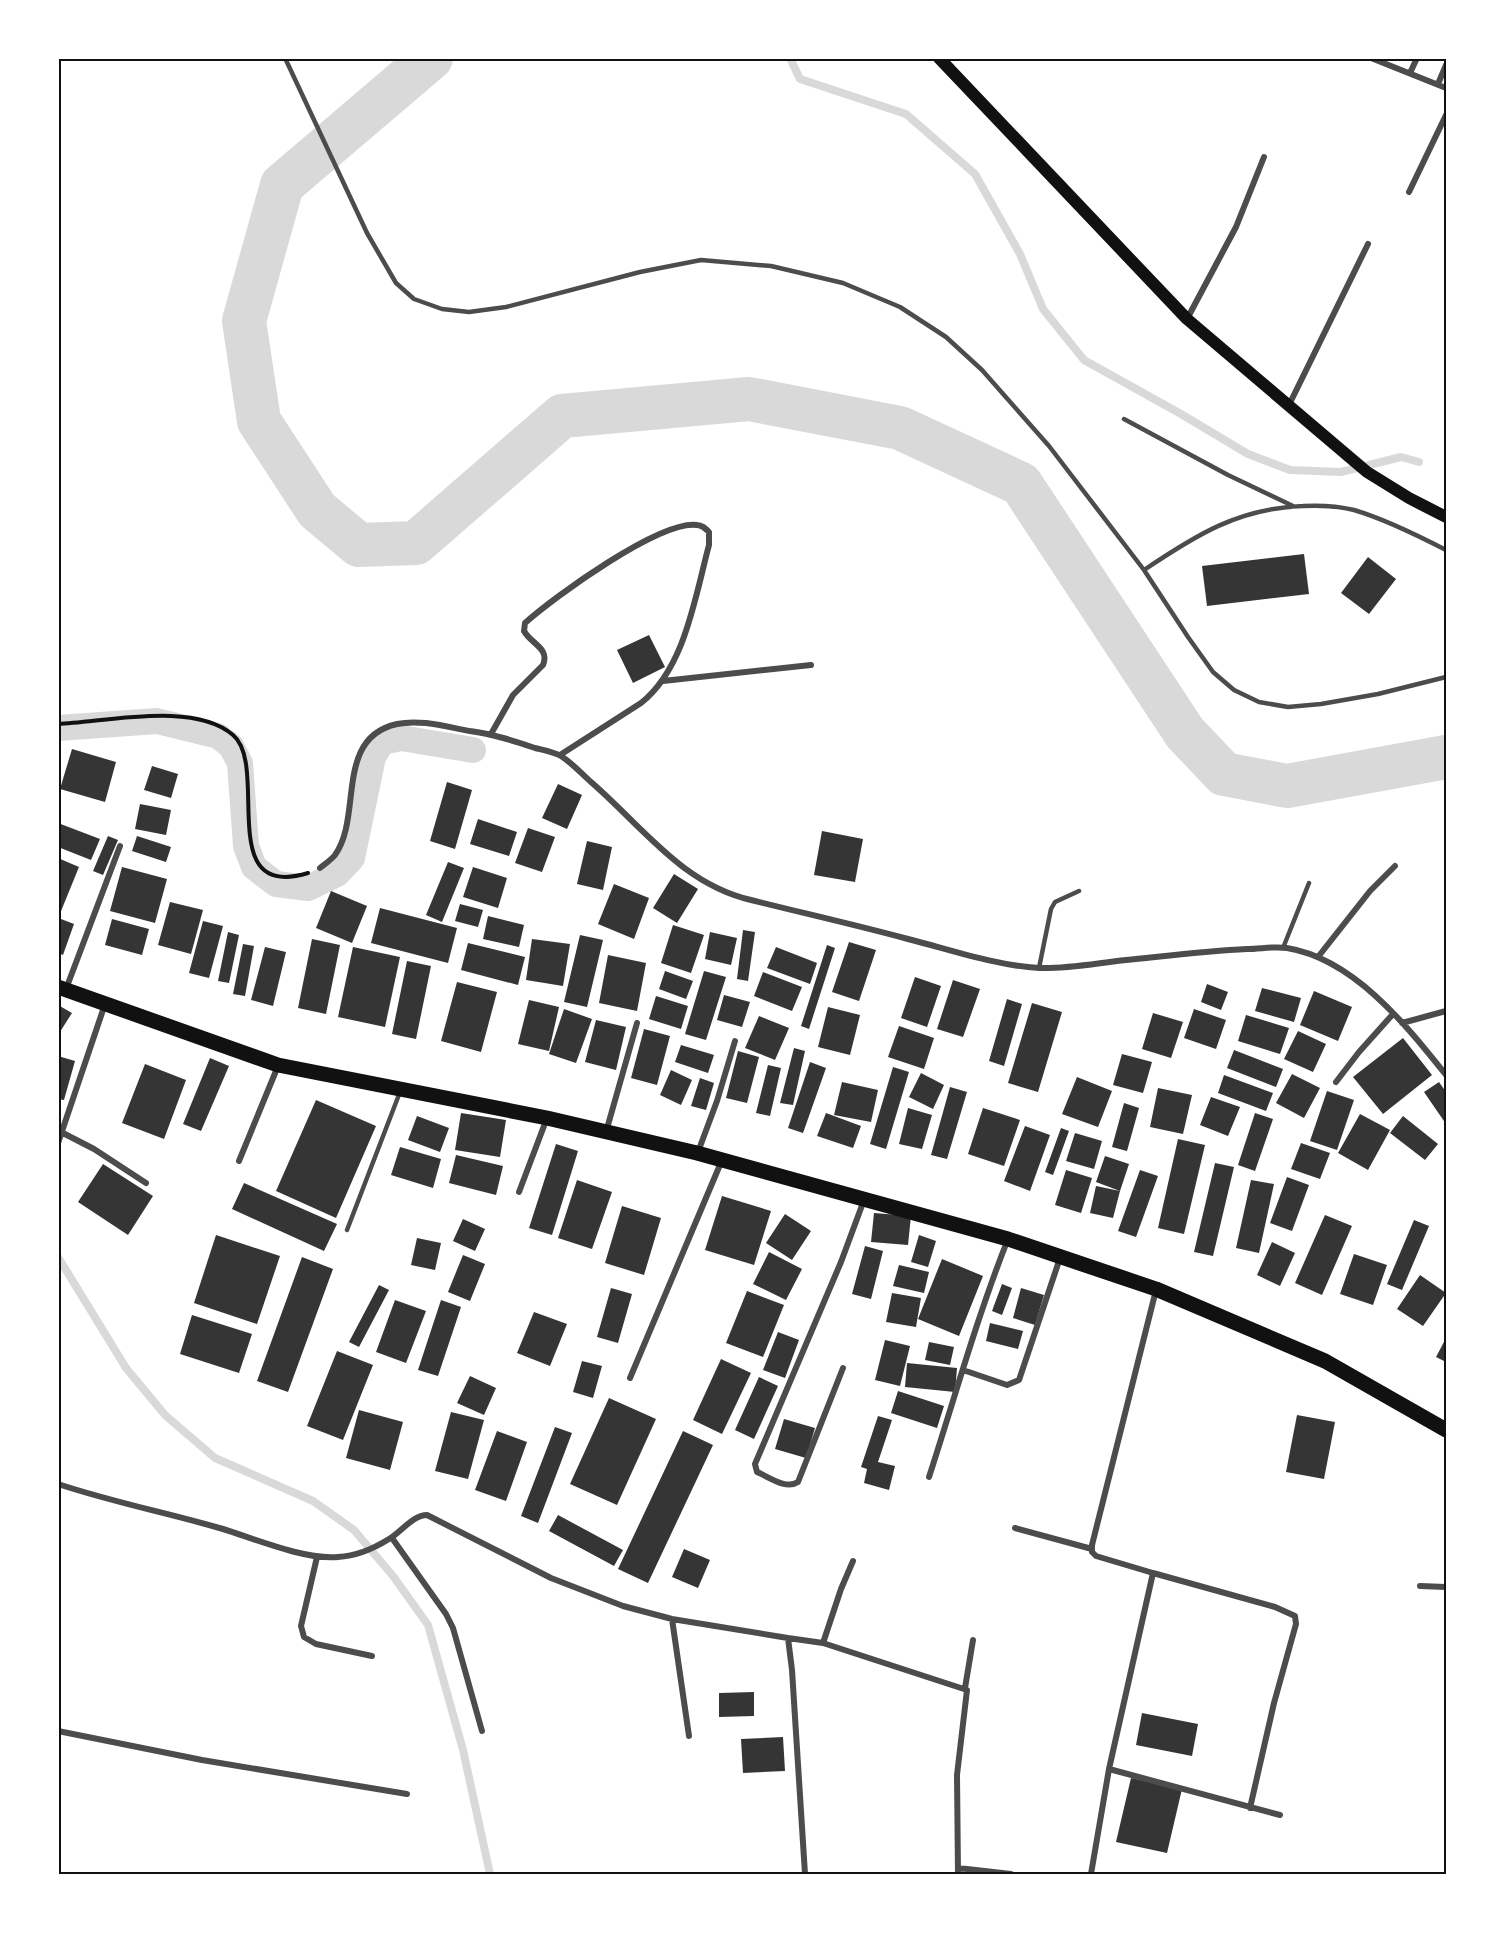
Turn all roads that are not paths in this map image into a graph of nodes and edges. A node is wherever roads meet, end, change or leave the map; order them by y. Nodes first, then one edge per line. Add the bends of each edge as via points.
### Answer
1 (285, 58) edge
2 (939, 58) edge
3 (1371, 58) edge
4 (1417, 58) edge
5 (1446, 65) edge
6 (1410, 73) junction
7 (1438, 84) junction
8 (1446, 88) edge
9 (1446, 115) edge
10 (1264, 157) dead end
11 (1408, 192) dead end
12 (1368, 244) dead end
13 (1187, 319) junction
14 (1288, 406) junction
15 (1125, 419) dead end
16 (1293, 506) junction
17 (1446, 517) edge
18 (1446, 550) edge
19 (1144, 570) junction
20 (811, 665) dead end
21 (1446, 678) edge
22 (663, 681) junction
23 (491, 734) junction
24 (560, 755) junction
25 (120, 846) dead end
26 (1395, 866) dead end
27 (320, 868) road end
28 (1309, 883) dead end
29 (1079, 891) dead end
30 (1283, 948) junction
31 (1318, 957) junction
32 (1039, 968) junction
33 (62, 988) edge
34 (105, 1004) junction
35 (1446, 1011) edge
36 (1393, 1014) junction
37 (636, 1023) dead end
38 (1402, 1023) junction
39 (735, 1041) dead end
40 (278, 1065) junction
41 (1446, 1075) edge
42 (1336, 1082) dead end
43 (400, 1089) junction
44 (547, 1118) junction
45 (60, 1132) edge
46 (606, 1132) junction
47 (58, 1143) edge
48 (698, 1153) junction
49 (722, 1159) junction
50 (239, 1161) dead end
51 (146, 1183) dead end
52 (519, 1192) dead end
53 (864, 1199) junction
54 (348, 1230) dead end
55 (1008, 1239) junction
56 (1060, 1258) junction
57 (1156, 1289) junction
58 (843, 1368) dead end
59 (963, 1370) junction
60 (630, 1378) dead end
61 (1446, 1430) edge
62 (929, 1477) dead end
63 (58, 1484) edge
64 (1015, 1528) dead end
65 (390, 1539) junction
66 (1092, 1549) junction
67 (316, 1557) junction
68 (853, 1561) dead end
69 (1153, 1573) junction
70 (1420, 1586) dead end
71 (1446, 1587) edge
72 (672, 1619) junction
73 (788, 1638) junction
74 (973, 1640) dead end
75 (823, 1643) junction
76 (372, 1656) dead end
77 (965, 1688) junction
78 (58, 1731) edge
79 (482, 1731) dead end
80 (689, 1736) dead end
81 (1109, 1769) junction
82 (406, 1794) dead end
83 (1251, 1808) junction
84 (1280, 1815) dead end
85 (958, 1871) edge
86 (805, 1875) edge
87 (1011, 1875) edge
88 (1091, 1875) edge

1 - 19 lane via 367,233 396,283 414,299 442,309 469,312 506,307 701,260 771,266 843,283 900,307 946,337 982,370 1049,446
2 - 13 main road
3 - 6 street
4 - 6 street
5 - 7 street
6 - 7 street
7 - 8 street
9 - 11 street
10 - 13 street via 1236,227
12 - 14 street
13 - 14 main road
14 - 17 main road via 1367,472
15 - 16 lane
16 - 18 lane via 1324,505 1354,510
16 - 19 lane via 1231,519 1185,542
19 - 21 lane via 1213,672 1234,690 1259,702 1288,707 1321,704
20 - 22 street
22 - 23 street via 680,648 709,545 709,532 695,524 646,540 551,600 525,622 524,631 543,651 545,660 513,695
22 - 24 street via 641,703
23 - 24 street
23 - 27 street via 424,723 398,724 376,732 364,745 356,764 343,840 335,856
24 - 32 street via 657,845 717,890 981,958
25 - 33 street
26 - 31 street
28 - 30 lane
29 - 32 lane via 1055,902 1051,909
30 - 31 street
30 - 32 street
31 - 36 street via 1360,983
33 - 34 main road
34 - 40 main road
34 - 45 street
35 - 38 street
36 - 38 street
36 - 42 street
37 - 46 street
38 - 41 street
39 - 48 street
40 - 43 main road
40 - 50 street
43 - 44 main road
43 - 54 lane
44 - 46 main road
44 - 52 street
45 - 47 street
45 - 51 street
46 - 48 main road
48 - 49 main road
49 - 53 main road
49 - 60 street
53 - 55 main road
53 - 58 street via 755,1464 757,1472 786,1485 798,1482
55 - 56 main road
55 - 59 street
56 - 57 main road
56 - 59 street via 1019,1380 1006,1385
57 - 61 main road via 1325,1361
57 - 66 street
59 - 62 street
63 - 67 street
64 - 66 street
65 - 67 street via 359,1555
65 - 72 street via 420,1515 427,1515 571,1587
65 - 79 street via 453,1628
66 - 69 street via 1096,1556
67 - 76 street via 301,1626 304,1637 316,1644
68 - 75 street
69 - 81 street
69 - 83 street via 1295,1616
70 - 71 street
72 - 73 street
72 - 80 street
73 - 75 street
73 - 86 street
74 - 77 street
75 - 77 street
77 - 85 street via 957,1775
78 - 82 street
81 - 83 street
81 - 88 street
83 - 84 street
85 - 87 street

